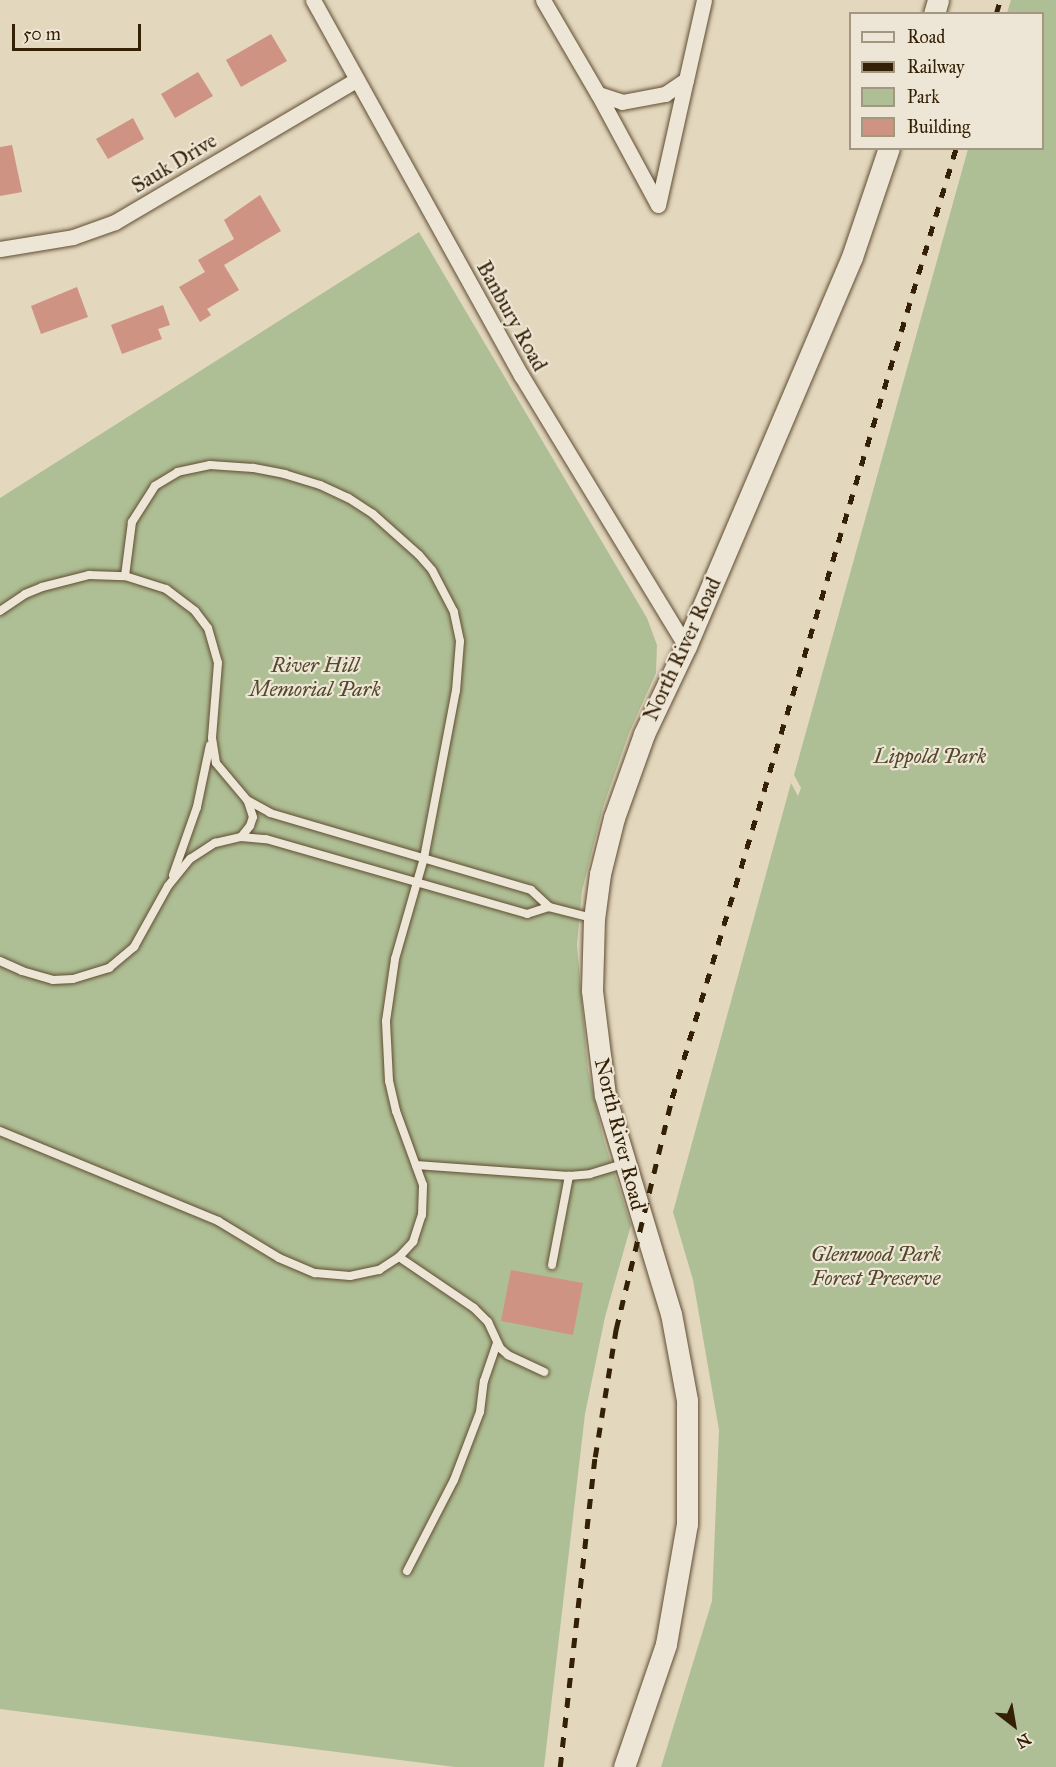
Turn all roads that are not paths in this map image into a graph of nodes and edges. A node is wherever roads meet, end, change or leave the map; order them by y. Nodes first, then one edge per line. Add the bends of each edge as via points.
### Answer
1 (312, 0) edge
2 (543, 0) edge
3 (705, 0) edge
4 (356, 80) junction
5 (686, 80) junction
6 (598, 94) junction
7 (888, 150) edge
8 (0, 249) edge
9 (125, 576) junction
10 (0, 611) edge
11 (686, 646) junction
12 (212, 738) junction
13 (247, 800) junction
14 (240, 837) junction
15 (424, 858) junction
16 (416, 882) junction
17 (168, 886) junction
18 (549, 907) junction
19 (594, 919) junction
20 (0, 960) edge
21 (0, 1131) edge
22 (625, 1163) junction
23 (416, 1165) junction
24 (569, 1176) junction
25 (399, 1257) junction
26 (552, 1265) dead end
27 (497, 1343) junction
28 (544, 1372) dead end
29 (407, 1571) dead end
30 (624, 1767) edge

1 - 4 street, Banbury Road
2 - 6 street
3 - 5 street
4 - 8 street, Sauk Drive via 115,222 73,237
4 - 11 street, Banbury Road via 521,375
5 - 6 street via 665,94 643,100 622,102
5 - 6 street via 658,205
7 - 11 main road, North River Road via 852,257
9 - 10 lane via 89,576 42,587
9 - 12 lane via 174,594 208,628 218,663
9 - 15 lane via 132,522 146,496 166,477 210,465 285,474 320,485 348,498 398,534 440,585 454,612 460,641 456,691
11 - 19 main road, North River Road via 629,771 600,874
12 - 13 lane via 216,763
12 - 17 lane via 197,807
13 - 14 lane via 253,817
13 - 15 lane via 270,813
14 - 16 lane via 266,839
14 - 17 lane via 202,850
15 - 16 lane
15 - 18 lane via 531,890
16 - 18 lane via 527,914
16 - 23 lane via 395,960 386,1031 389,1081
17 - 20 lane via 143,934 109,968 74,979 53,980
18 - 19 lane
19 - 22 main road, North River Road via 592,990 597,1042 605,1095
21 - 25 lane via 218,1221 279,1258 315,1273 367,1273
22 - 24 lane
22 - 30 main road, North River Road via 671,1314 687,1400 687,1524 666,1644
23 - 24 lane
23 - 25 lane via 423,1185 423,1215 412,1242
24 - 26 lane
25 - 27 lane via 474,1308 488,1322
27 - 28 lane via 508,1355
27 - 29 lane via 484,1381 480,1412 454,1480

